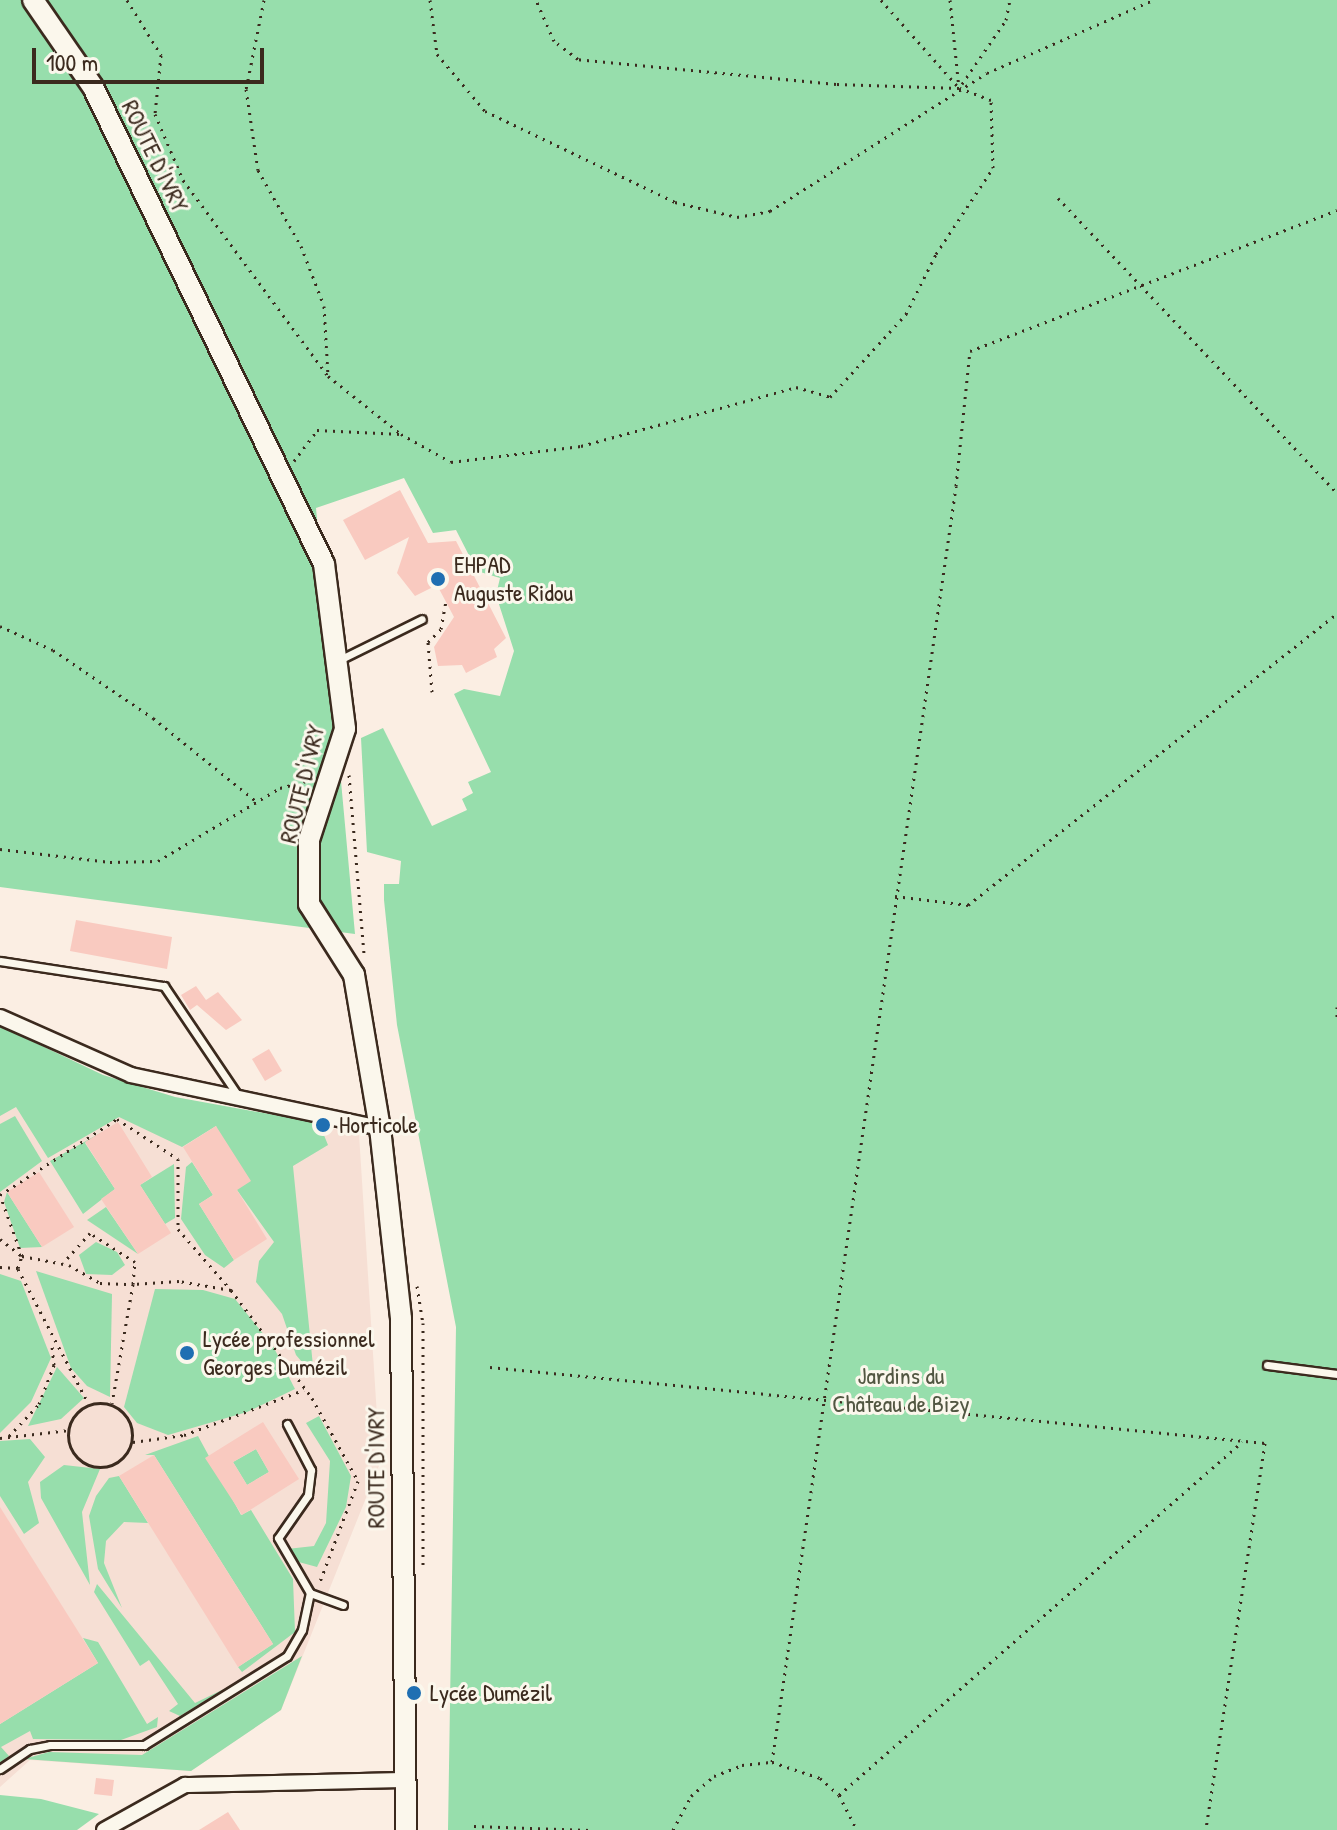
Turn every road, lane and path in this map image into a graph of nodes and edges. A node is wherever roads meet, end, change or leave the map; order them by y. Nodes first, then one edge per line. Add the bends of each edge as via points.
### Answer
1 (33, 0) edge
2 (127, 0) edge
3 (264, 0) edge
4 (430, 0) edge
5 (536, 0) edge
6 (881, 0) edge
7 (950, 0) edge
8 (1010, 0) edge
9 (1153, 0) edge
10 (959, 88) junction
11 (1058, 198) dead end
12 (1337, 210) edge
13 (1141, 283) junction
14 (328, 376) junction
15 (401, 434) junction
16 (282, 477) junction
17 (1337, 493) edge
18 (446, 601) dead end
19 (1337, 614) edge
20 (422, 619) dead end
21 (0, 626) edge
22 (339, 660) junction
23 (432, 692) dead end
24 (330, 775) junction
25 (258, 802) junction
26 (0, 849) edge
27 (894, 895) junction
28 (0, 961) edge
29 (1337, 1007) edge
30 (0, 1017) edge
31 (1337, 1020) edge
32 (240, 1099) junction
33 (380, 1128) junction
34 (0, 1239) edge
35 (22, 1256) junction
36 (63, 1263) junction
37 (0, 1267) edge
38 (18, 1268) junction
39 (133, 1284) junction
40 (231, 1290) junction
41 (52, 1344) junction
42 (1267, 1365) dead end
43 (490, 1367) dead end
44 (1337, 1374) edge
45 (304, 1390) junction
46 (88, 1403) junction
47 (112, 1403) junction
48 (824, 1405) junction
49 (287, 1424) dead end
50 (70, 1430) junction
51 (9, 1436) junction
52 (0, 1438) edge
53 (1242, 1441) junction
54 (133, 1442) junction
55 (310, 1593) junction
56 (343, 1605) dead end
57 (772, 1762) junction
58 (0, 1769) edge
59 (406, 1780) junction
60 (839, 1795) junction
61 (474, 1826) dead end
62 (104, 1830) edge
63 (406, 1830) edge
64 (591, 1830) edge
65 (673, 1830) edge
66 (857, 1830) edge
67 (1206, 1830) edge

1 - 16 street, ROUTE D'IVRY via 93,87
2 - 14 path via 161,55 155,114 183,180
3 - 14 path via 246,89 258,170 301,246 324,306
4 - 10 path via 437,54 485,111 675,202 737,217 770,211
5 - 10 path via 554,41 578,59 836,84
6 - 10 path
7 - 10 path
8 - 10 path via 1006,20
9 - 10 path
10 - 15 path via 991,100 993,168 936,254 906,314 830,397 796,387 581,446 451,462
11 - 13 path
12 - 13 path
13 - 17 path
13 - 27 path via 970,351 956,486
14 - 15 path
15 - 16 path via 317,430
16 - 22 street, ROUTE D'IVRY via 324,564
18 - 23 path via 441,629 428,642
19 - 27 path via 968,905
20 - 22 lane
21 - 25 path via 53,650 153,718
22 - 24 street, ROUTE D'IVRY via 345,729
24 - 25 path via 280,788
24 - 33 street, ROUTE D'IVRY via 309,840 309,904 354,975
25 - 26 path via 158,861 110,862
27 - 48 path
28 - 32 lane via 164,986
29 - 31 path
30 - 32 street via 131,1075
32 - 33 street
33 - 59 street, ROUTE D'IVRY via 401,1319
34 - 35 path
35 - 36 path
35 - 38 path
35 - 40 path via 0,1195 73,1142 123,1119 178,1159 178,1229
36 - 39 path via 100,1283
36 - 39 path via 90,1233 135,1262
37 - 38 path
38 - 41 path
39 - 40 path via 179,1281
39 - 47 path
40 - 45 path
41 - 46 path
41 - 51 path via 54,1365 39,1404
42 - 44 lane
43 - 48 path
45 - 54 path via 184,1435
45 - 55 path via 358,1481 322,1579
46 - 47 path
46 - 50 path via 71,1420
47 - 54 path via 130,1418
48 - 53 path
48 - 57 path
49 - 55 lane via 311,1470 308,1495 278,1538
50 - 51 path
50 - 54 path via 68,1443 82,1462 105,1467 123,1459
51 - 52 path
53 - 60 path
53 - 67 path via 1265,1443
55 - 56 lane
55 - 58 lane via 302,1630 287,1656 144,1745 50,1745 30,1749
57 - 60 path via 797,1767
57 - 65 path via 714,1776 691,1796
59 - 62 street via 185,1785
59 - 63 street, ROUTE D'IVRY
60 - 66 path
61 - 64 path

